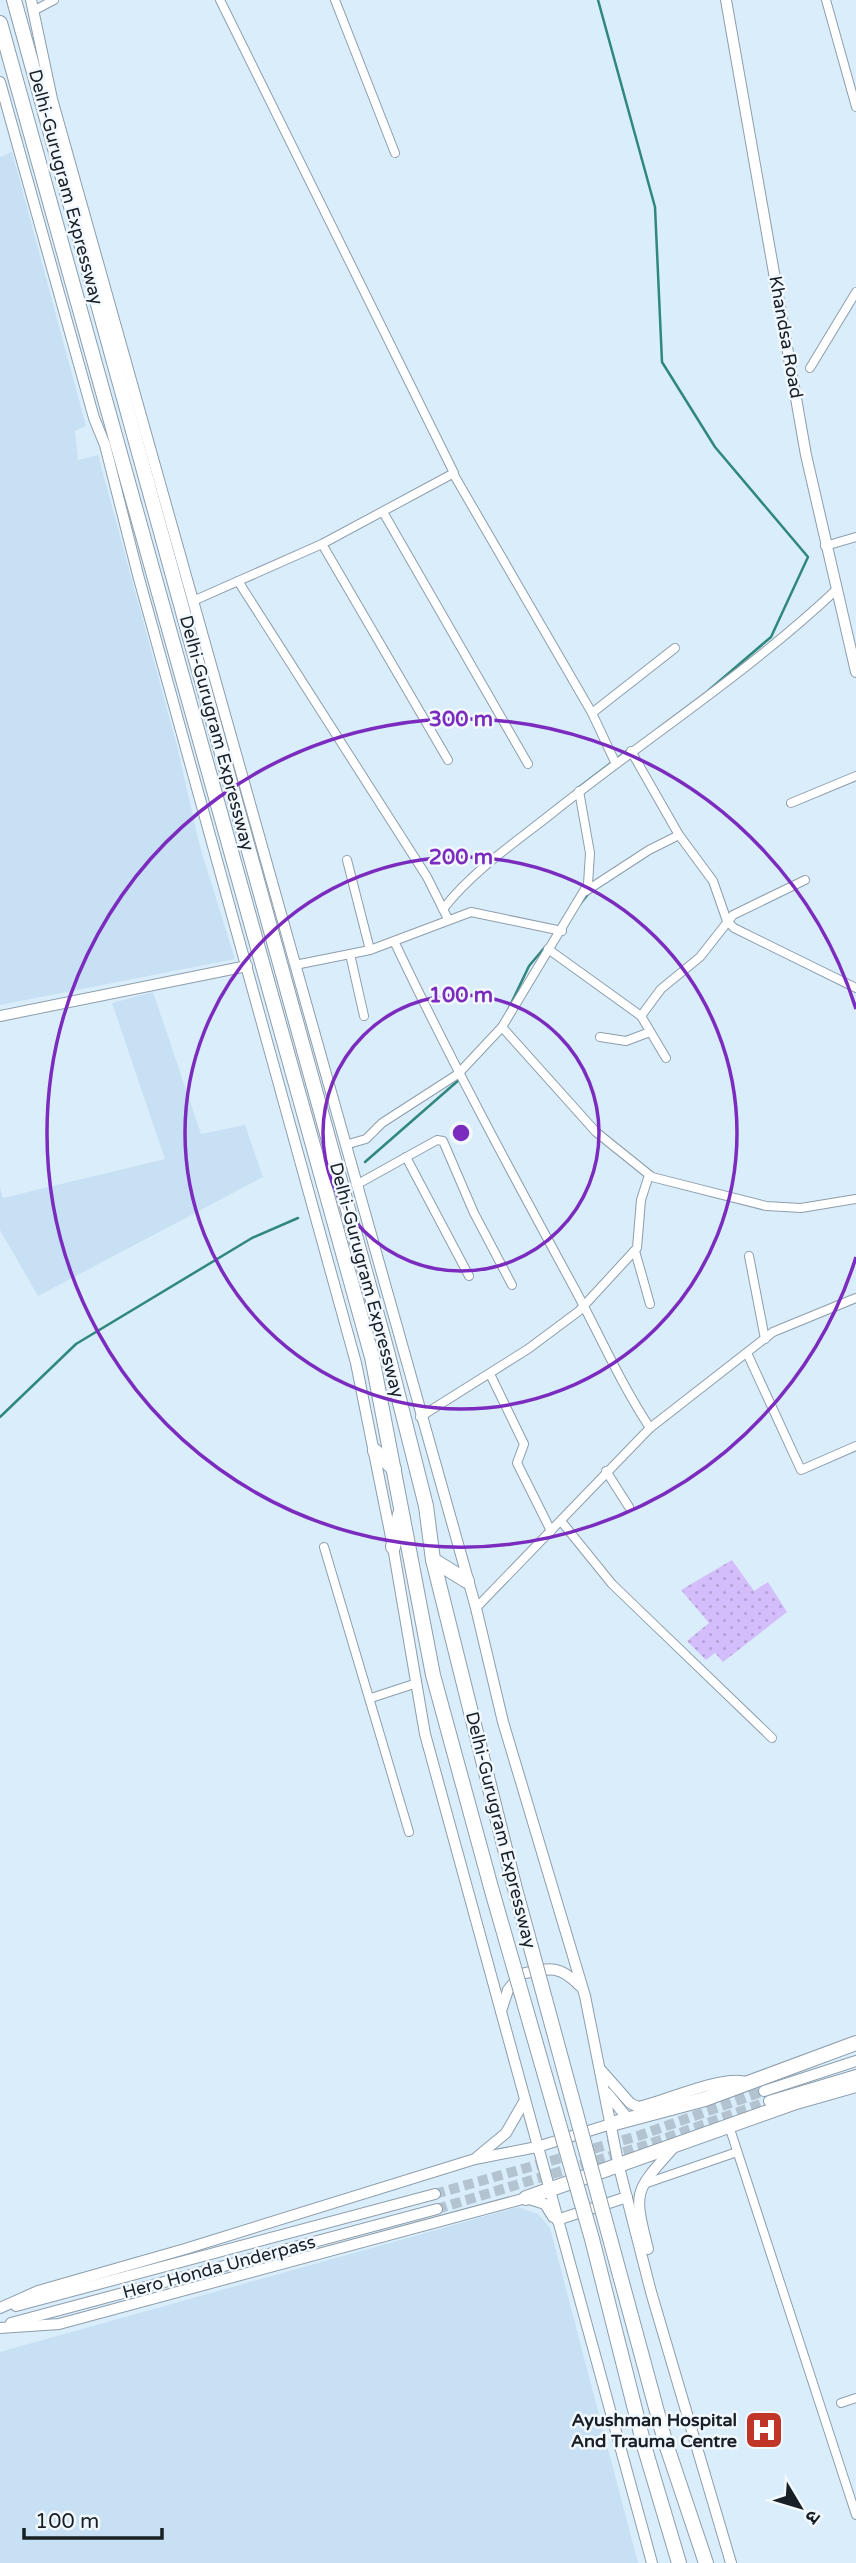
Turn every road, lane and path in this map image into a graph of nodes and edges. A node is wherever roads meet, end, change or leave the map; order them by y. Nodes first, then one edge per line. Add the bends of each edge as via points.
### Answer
1 (14, 0) edge
2 (54, 0) edge
3 (220, 0) edge
4 (335, 0) edge
5 (726, 0) edge
6 (826, 0) edge
7 (33, 5) edge
8 (0, 23) edge
9 (0, 82) edge
10 (856, 107) edge
11 (395, 153) dead end
12 (856, 292) edge
13 (810, 368) dead end
14 (454, 475) junction
15 (383, 512) junction
16 (856, 537) edge
17 (322, 544) junction
18 (825, 546) junction
19 (238, 581) junction
20 (836, 590) junction
21 (193, 601) junction
22 (675, 648) dead end
23 (856, 672) edge
24 (592, 713) junction
25 (631, 751) junction
26 (448, 760) dead end
27 (615, 762) junction
28 (528, 764) dead end
29 (856, 776) edge
30 (579, 791) junction
31 (791, 803) dead end
32 (679, 835) junction
33 (346, 860) dead end
34 (805, 880) dead end
35 (585, 891) junction
36 (443, 909) junction
37 (448, 919) junction
38 (727, 921) junction
39 (562, 931) junction
40 (394, 942) junction
41 (548, 949) junction
42 (370, 950) junction
43 (350, 954) junction
44 (295, 965) junction
45 (247, 966) junction
46 (856, 988) edge
47 (0, 1016) edge
48 (364, 1016) dead end
49 (641, 1016) junction
50 (502, 1027) junction
51 (650, 1032) junction
52 (600, 1037) dead end
53 (666, 1058) dead end
54 (457, 1074) junction
55 (331, 1122) junction
56 (345, 1145) junction
57 (406, 1157) junction
58 (649, 1175) junction
59 (356, 1185) junction
60 (856, 1199) edge
61 (635, 1251) junction
62 (749, 1256) dead end
63 (469, 1276) dead end
64 (512, 1285) dead end
65 (856, 1298) edge
66 (650, 1304) dead end
67 (584, 1305) junction
68 (765, 1339) junction
69 (747, 1353) junction
70 (490, 1374) junction
71 (420, 1417) junction
72 (650, 1428) junction
73 (856, 1446) edge
74 (375, 1451) junction
75 (394, 1469) junction
76 (606, 1471) junction
77 (629, 1507) dead end
78 (402, 1508) junction
79 (561, 1521) junction
80 (551, 1531) junction
81 (324, 1547) dead end
82 (393, 1547) junction
83 (433, 1560) junction
84 (467, 1581) junction
85 (476, 1608) junction
86 (417, 1683) junction
87 (371, 1698) junction
88 (772, 1738) dead end
89 (409, 1832) dead end
90 (582, 1988) junction
91 (501, 2011) junction
92 (856, 2043) edge
93 (856, 2061) edge
94 (598, 2067) junction
95 (856, 2075) edge
96 (748, 2084) junction
97 (856, 2085) edge
98 (605, 2091) junction
99 (524, 2100) junction
100 (629, 2120) junction
101 (611, 2124) junction
102 (729, 2126) junction
103 (677, 2144) junction
104 (537, 2147) junction
105 (737, 2152) junction
106 (475, 2159) junction
107 (619, 2167) junction
108 (644, 2184) junction
109 (550, 2192) junction
110 (435, 2194) tunnel mouth
111 (526, 2197) junction
112 (627, 2197) junction
113 (437, 2209) tunnel mouth
114 (559, 2225) junction
115 (647, 2274) junction
116 (0, 2309) edge
117 (0, 2327) edge
118 (856, 2398) edge
119 (841, 2403) dead end
120 (856, 2515) edge
121 (652, 2563) edge
122 (679, 2563) edge
123 (706, 2563) edge
124 (731, 2563) edge

1 - 55 highway, Delhi-Gurugram Expressway
2 - 7 street
3 - 14 street
4 - 11 street
5 - 18 main road, Khandsa Road
6 - 10 street
7 - 21 main road via 52,99
8 - 75 highway, Delhi-Gurugram Expressway via 372,1357
9 - 45 main road
12 - 13 street
14 - 15 street
14 - 24 street
15 - 17 street
15 - 28 street
16 - 18 street
17 - 19 street
17 - 26 street
18 - 20 main road, Khandsa Road
19 - 21 street
19 - 36 street
20 - 23 main road, Khandsa Road
20 - 25 street via 789,633
21 - 44 main road
22 - 24 street
24 - 27 street
25 - 27 street
25 - 32 street
27 - 30 street
29 - 31 street
30 - 35 street via 590,853
30 - 36 street via 467,881
32 - 35 street
32 - 38 street via 713,881
33 - 42 street
34 - 38 street
35 - 39 street
36 - 37 street
37 - 39 street via 477,911
37 - 40 street
38 - 46 street via 746,936
38 - 49 street via 700,957 661,989
39 - 41 street
40 - 42 street
40 - 54 street
41 - 49 street
41 - 50 street
42 - 43 street
43 - 44 street
43 - 48 street
44 - 55 main road
45 - 47 main road
45 - 74 main road via 356,1363
49 - 51 street
50 - 54 street
50 - 58 street via 596,1132
51 - 52 street via 626,1041
51 - 53 street
54 - 56 street via 366,1139
54 - 67 street
55 - 56 main road
55 - 83 highway, Delhi-Gurugram Expressway via 426,1506
56 - 59 main road
57 - 59 street
57 - 63 street
57 - 64 street via 437,1140 444,1143
58 - 60 street via 766,1206 801,1208
58 - 61 street
59 - 71 main road
61 - 66 street
61 - 67 street
62 - 68 street
65 - 68 street via 800,1319
67 - 70 street via 566,1323
67 - 72 street via 620,1381
68 - 69 street
69 - 72 street
69 - 73 street via 801,1470
70 - 71 street
70 - 80 street via 523,1444 517,1463
71 - 84 main road
72 - 76 street
74 - 75 highway
74 - 82 main road
75 - 78 highway, Delhi-Gurugram Expressway
76 - 77 street
76 - 79 street
78 - 82 highway
78 - 122 highway, Delhi-Gurugram Expressway, bridge via 433,1675
79 - 80 street
79 - 88 street via 612,1584
80 - 85 street
81 - 87 street
82 - 86 main road
83 - 84 highway
83 - 123 highway, Delhi-Gurugram Expressway, bridge via 514,1885 662,2428
84 - 85 main road
85 - 90 main road via 503,1721
86 - 87 street
86 - 91 main road via 425,1734
87 - 89 street
90 - 91 main road via 570,1975 553,1968 521,1974 508,1990
90 - 94 main road
91 - 99 main road
92 - 96 highway
93 - 95 main road via 766,2096
94 - 96 main road via 638,2108 725,2080 741,2079
94 - 98 main road
96 - 100 highway
97 - 102 highway
98 - 100 main road
98 - 101 main road
99 - 104 main road
99 - 106 main road via 506,2133
100 - 101 highway
101 - 104 main road
101 - 107 main road
102 - 103 highway
102 - 105 street
103 - 107 highway
103 - 108 main road
104 - 106 main road
104 - 109 main road
105 - 108 street
105 - 120 street
106 - 116 main road via 38,2291
107 - 109 highway
107 - 112 main road
108 - 115 main road via 637,2208 650,2256
109 - 111 highway
109 - 114 main road
110 - 116 main road, Hero Honda Underpass
111 - 114 main road via 545,2204
111 - 117 main road via 59,2324
112 - 114 main road
112 - 115 main road
113 - 117 main road, Hero Honda Underpass
114 - 121 main road
115 - 124 main road
118 - 119 street

